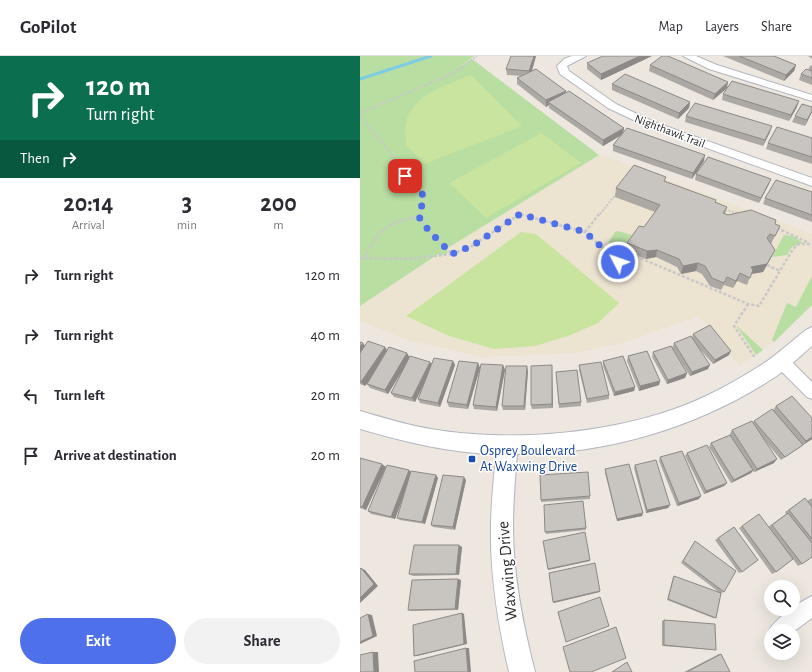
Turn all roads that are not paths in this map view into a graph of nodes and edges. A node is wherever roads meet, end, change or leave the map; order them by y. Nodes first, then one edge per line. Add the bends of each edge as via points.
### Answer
1 (581, 56) edge
2 (688, 56) edge
3 (812, 98) edge
4 (812, 182) edge
5 (812, 335) edge
6 (782, 362) junction
7 (812, 392) edge
8 (360, 420) edge
9 (507, 445) junction
10 (812, 606) edge
11 (788, 624) edge
12 (522, 672) edge

1 - 4 street, Nighthawk Trail via 564,63 564,72 612,106 661,129
2 - 3 street
5 - 6 street
6 - 7 street
6 - 9 street via 728,395 656,424 580,440
8 - 9 street via 386,429 431,438
9 - 12 street, Waxwing Drive via 502,505 503,565
10 - 11 street

